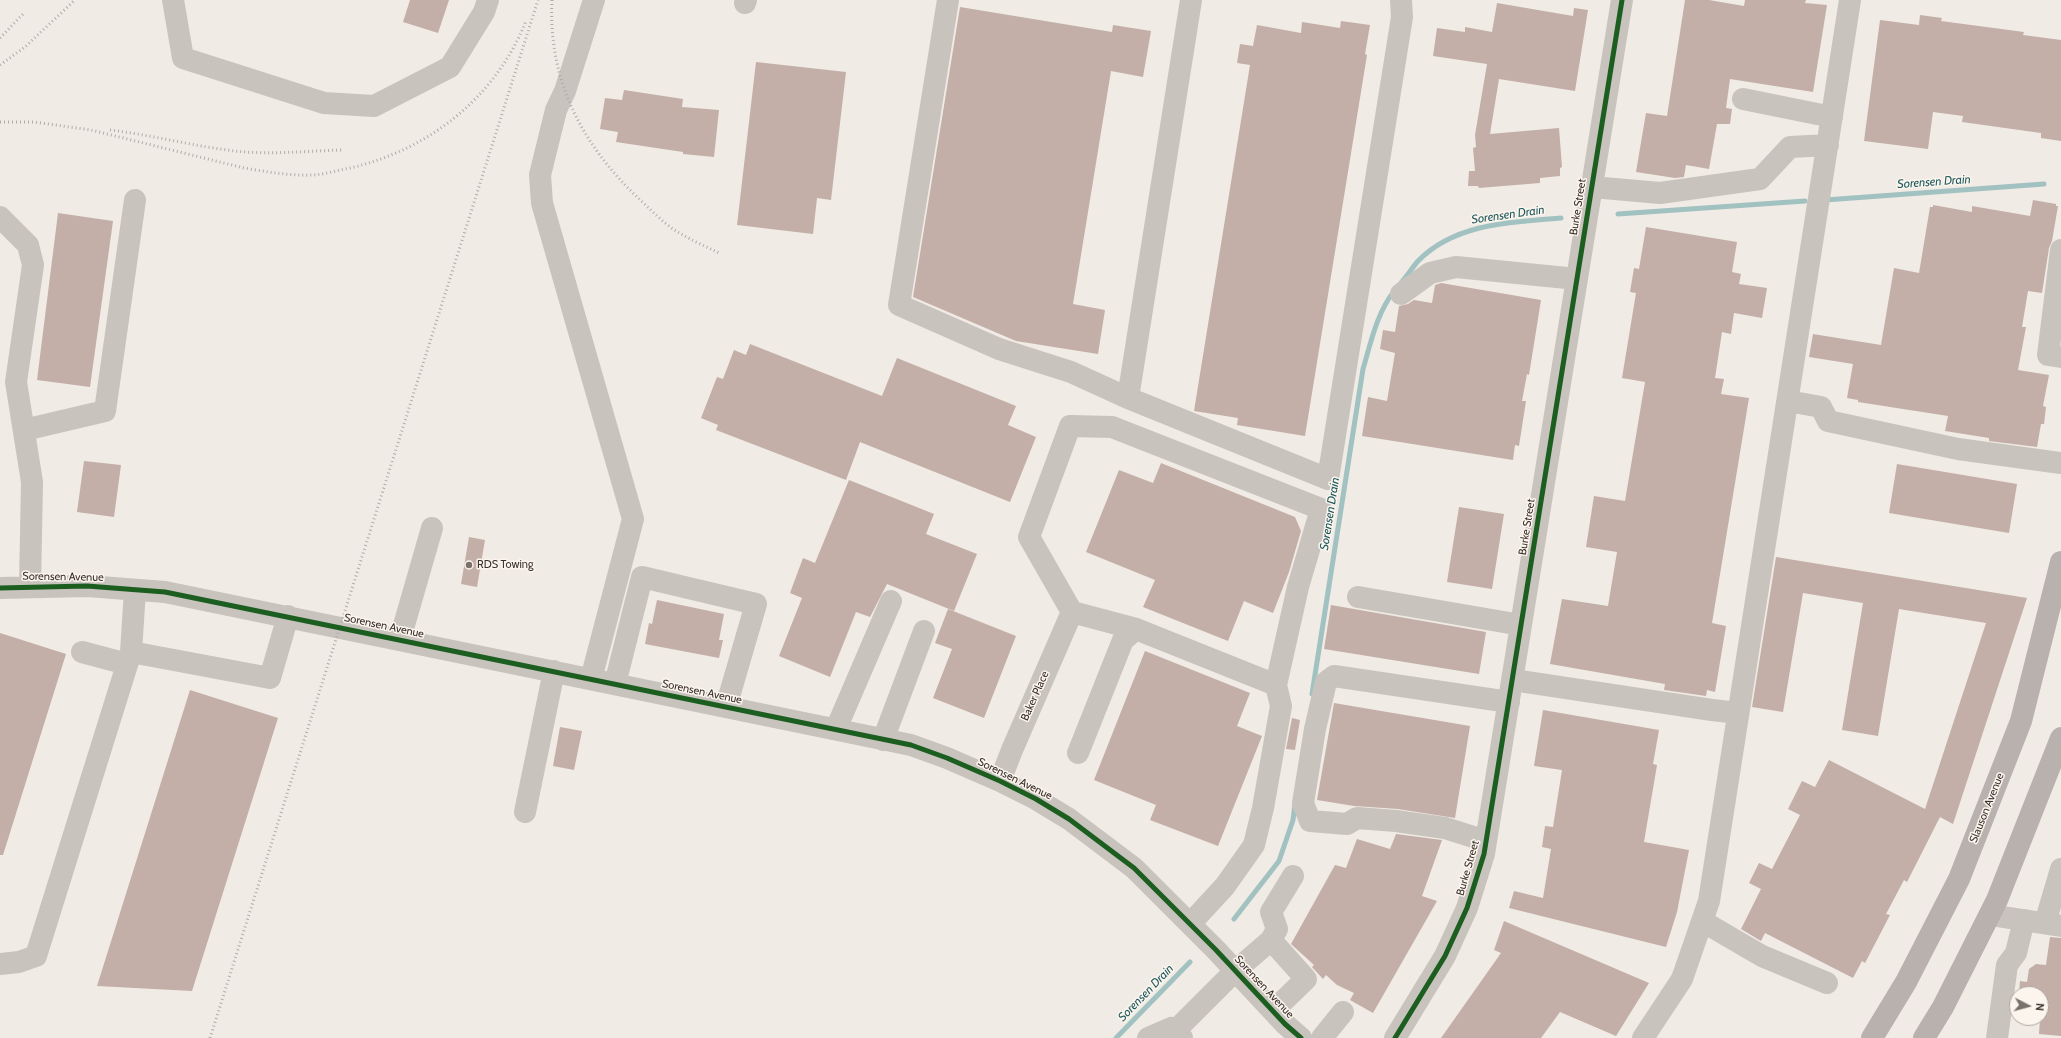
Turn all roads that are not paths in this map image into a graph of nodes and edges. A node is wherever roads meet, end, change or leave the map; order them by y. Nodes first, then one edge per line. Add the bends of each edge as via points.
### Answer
1 (173, 0) edge
2 (488, 0) edge
3 (594, 0) edge
4 (948, 0) edge
5 (1191, 0) edge
6 (1401, 0) edge
7 (1622, 0) edge
8 (1850, 0) edge
9 (1743, 99) dead end
10 (1832, 117) junction
11 (1828, 145) junction
12 (1592, 187) junction
13 (135, 200) dead end
14 (0, 217) edge
15 (2061, 250) edge
16 (1577, 279) junction
17 (2059, 283) edge
18 (1401, 294) dead end
19 (2061, 357) edge
20 (8, 380) edge
21 (1128, 398) junction
22 (1788, 401) junction
23 (24, 430) junction
24 (2061, 463) edge
25 (432, 528) dead end
26 (2061, 562) edge
27 (30, 586) junction
28 (0, 588) edge
29 (135, 590) junction
30 (1358, 597) dead end
31 (891, 601) dead end
32 (1072, 612) junction
33 (288, 616) junction
34 (1521, 625) junction
35 (1136, 629) junction
36 (924, 631) dead end
37 (400, 639) junction
38 (82, 652) dead end
39 (129, 658) junction
40 (554, 671) junction
41 (591, 679) junction
42 (1512, 680) junction
43 (615, 684) junction
44 (1276, 685) junction
45 (1509, 702) junction
46 (726, 707) junction
47 (1738, 712) junction
48 (836, 730) junction
49 (2061, 738) edge
50 (883, 740) junction
51 (1078, 753) dead end
52 (1000, 781) junction
53 (524, 812) dead end
54 (1486, 841) junction
55 (2061, 869) edge
56 (1293, 876) dead end
57 (1990, 915) junction
58 (1702, 921) junction
59 (2043, 923) edge
60 (1190, 924) junction
61 (1271, 940) junction
62 (0, 964) edge
63 (1235, 971) junction
64 (1827, 983) dead end
65 (1893, 1005) junction
66 (1273, 1011) junction
67 (1343, 1012) dead end
68 (1179, 1035) edge
69 (1148, 1038) edge
70 (1302, 1038) edge
71 (1322, 1038) edge
72 (1395, 1038) edge
73 (1643, 1038) edge
74 (1872, 1038) edge
75 (1886, 1038) edge
76 (1924, 1038) edge
77 (1997, 1038) edge

1 - 2 street via 183,58 324,103 374,106 450,67 484,12
3 - 41 street via 565,91 556,110 540,175 542,203 633,519
4 - 21 street via 899,305 999,348 1071,372
5 - 21 street
6 - 21 street via 1402,17 1328,479
7 - 12 street, Burke Street
8 - 10 street
9 - 10 street
10 - 11 street
11 - 12 street via 1790,147 1760,179 1660,193
11 - 22 street
12 - 16 street, Burke Street
13 - 23 street via 105,411
14 - 20 street via 28,245 33,265
15 - 17 street
16 - 18 street via 1456,267 1430,273
16 - 34 street, Burke Street
17 - 19 street via 2048,356
20 - 23 street
22 - 24 street via 1821,407 1828,421 1958,449
22 - 47 street
23 - 27 street via 32,482
25 - 37 street
26 - 65 main road, Slauson Avenue via 2021,721 1958,879
27 - 28 street, Sorensen Avenue
27 - 29 street, Sorensen Avenue via 88,586
29 - 33 street, Sorensen Avenue via 165,592
29 - 39 street
30 - 34 street
31 - 48 street
32 - 35 street
32 - 44 street via 1029,538 1070,426 1112,427 1321,509 1298,587
32 - 52 street, Baker Place
33 - 37 street, Sorensen Avenue
33 - 39 street via 270,678
34 - 42 street, Burke Street
35 - 44 street
35 - 51 street via 1123,640
36 - 50 street
37 - 40 street, Sorensen Avenue
38 - 39 street
39 - 62 street via 36,956 19,962
40 - 41 street, Sorensen Avenue
40 - 53 street
41 - 43 street, Sorensen Avenue
42 - 45 street, Burke Street
42 - 47 street
43 - 46 street, Sorensen Avenue
43 - 46 street via 642,577 756,604
44 - 60 street via 1281,706 1254,846 1225,886
45 - 54 street, Burke Street
45 - 54 street via 1334,676 1326,682 1309,766 1303,803 1310,821 1347,824 1357,818 1396,821 1445,828
46 - 48 street, Sorensen Avenue
47 - 58 street via 1709,901
48 - 50 street, Sorensen Avenue
49 - 57 main road
50 - 52 street, Sorensen Avenue via 911,745
52 - 60 street, Sorensen Avenue via 1056,811 1134,868
54 - 72 street, Burke Street via 1467,908 1445,956
55 - 59 street
56 - 61 street via 1271,912 1277,929
57 - 59 street
57 - 76 main road via 1943,1007
58 - 64 street via 1762,956
58 - 73 street via 1682,979
59 - 77 street via 2007,965
60 - 63 street, Sorensen Avenue
61 - 63 street
61 - 66 street via 1306,979
63 - 66 street, Sorensen Avenue
63 - 68 street
65 - 74 main road, Slauson Avenue
65 - 75 main road via 1890,1032
66 - 70 street, Sorensen Avenue
67 - 71 street
68 - 69 street via 1171,1028

